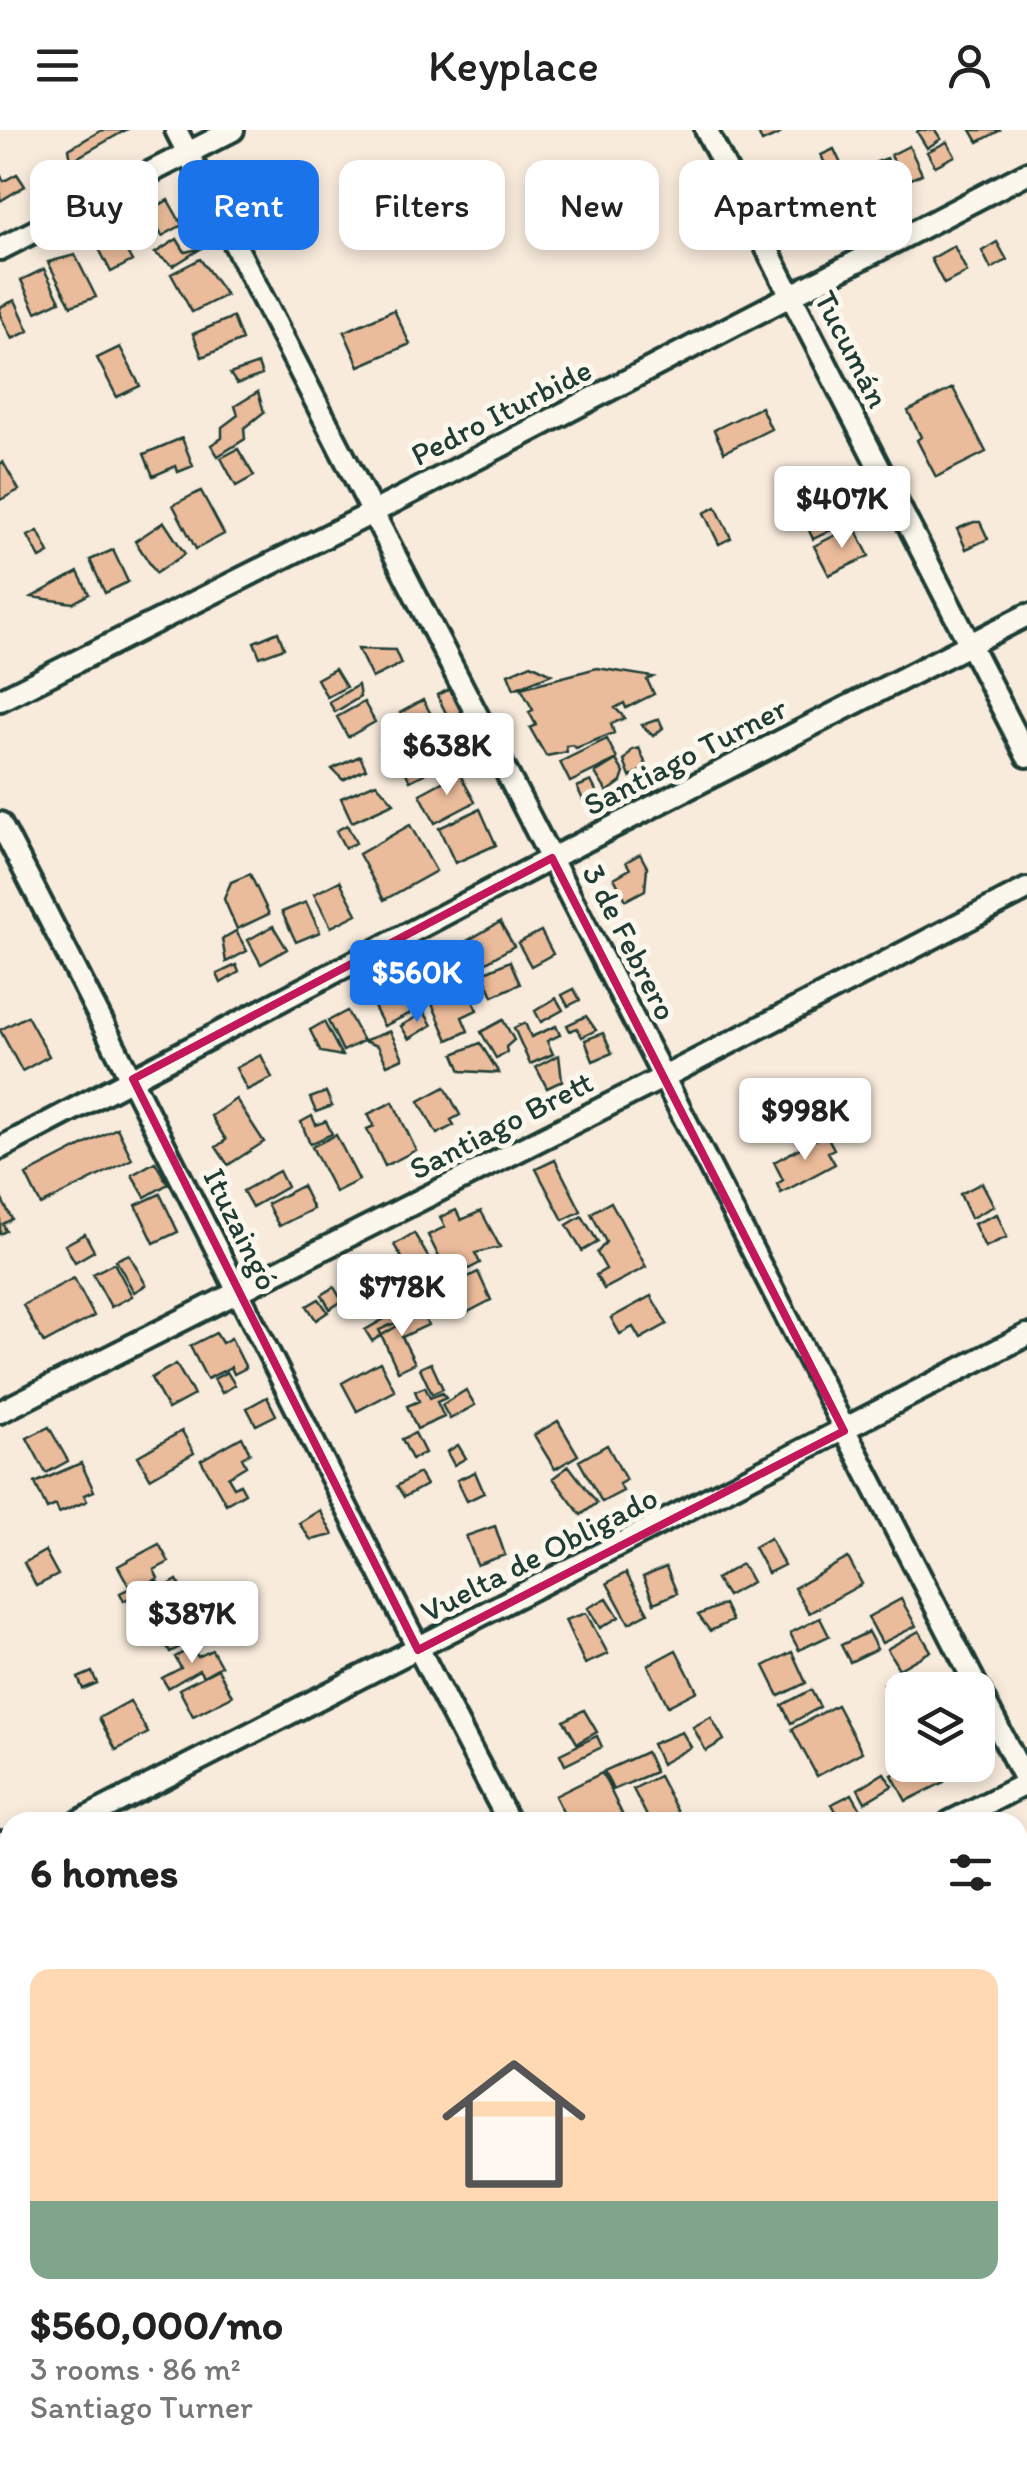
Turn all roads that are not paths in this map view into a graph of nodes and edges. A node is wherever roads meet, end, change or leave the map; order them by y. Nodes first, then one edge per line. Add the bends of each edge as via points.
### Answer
1 (176, 130) edge
2 (233, 130) edge
3 (706, 130) edge
4 (188, 153) junction
5 (1027, 173) edge
6 (0, 249) edge
7 (791, 296) junction
8 (372, 513) junction
9 (1027, 614) edge
10 (970, 644) junction
11 (0, 700) edge
12 (1027, 756) edge
13 (0, 823) edge
14 (552, 858) junction
15 (1027, 889) edge
16 (666, 1076) junction
17 (133, 1078) junction
18 (0, 1148) edge
19 (239, 1290) junction
20 (1027, 1335) edge
21 (0, 1412) edge
22 (844, 1431) junction
23 (418, 1650) junction
24 (1027, 1783) edge
25 (98, 1812) edge
26 (504, 1812) edge
27 (970, 1812) edge

1 - 4 street, 3 de Febrero
2 - 4 street
3 - 7 street, Tucumán
4 - 6 street
4 - 8 street, 3 de Febrero
5 - 7 street, Pedro Iturbide
7 - 8 street, Pedro Iturbide
7 - 10 street, Tucumán
8 - 11 street, Pedro Iturbide
8 - 14 street, 3 de Febrero
9 - 10 street, Santiago Turner
10 - 12 street, Tucumán
10 - 14 street, Santiago Turner
13 - 17 street, Ituzaingó
14 - 16 street, 3 de Febrero
14 - 17 street, Santiago Turner
15 - 16 street, Santiago Brett
16 - 19 street, Santiago Brett
16 - 22 street, 3 de Febrero
17 - 18 street, Santiago Turner
17 - 19 street, Ituzaingó
19 - 21 street, Santiago Brett
19 - 23 street, Ituzaingó
20 - 22 street, Vuelta de Obligado
22 - 23 street, Vuelta de Obligado
22 - 24 street, 3 de Febrero
23 - 25 street, Vuelta de Obligado
23 - 26 street, Ituzaingó
24 - 27 street

